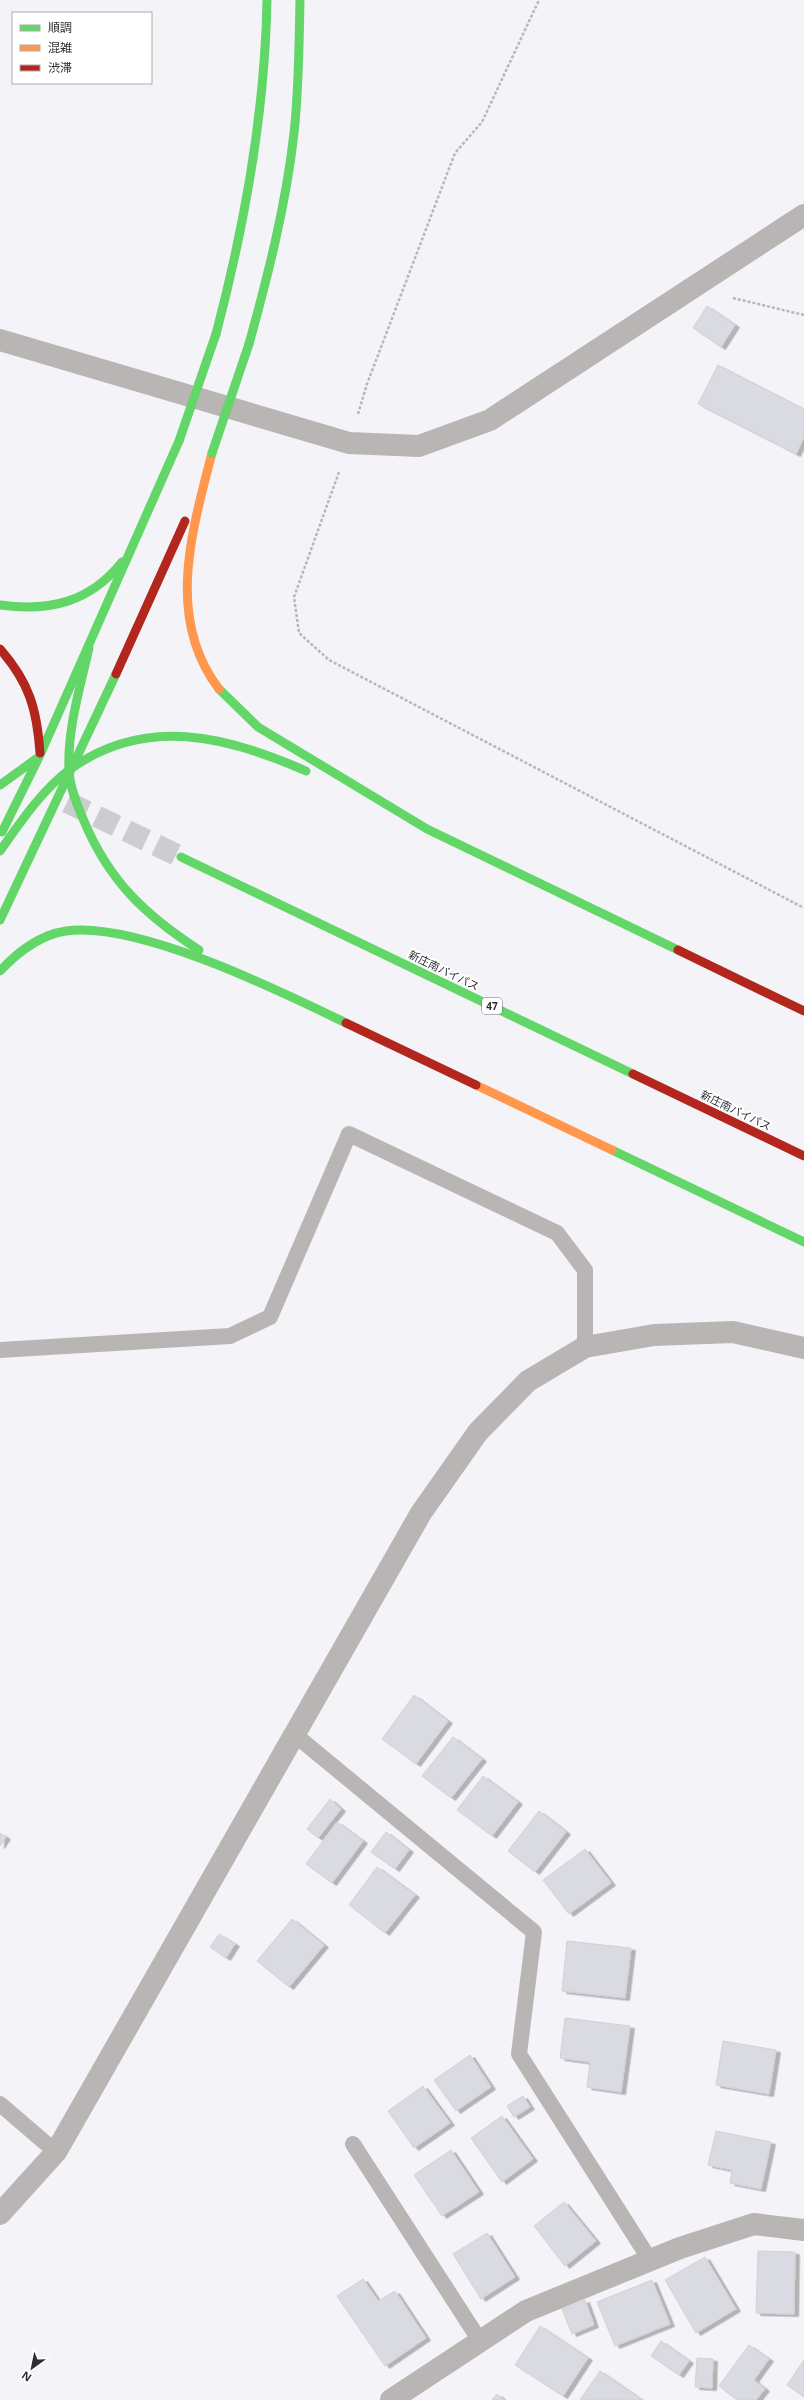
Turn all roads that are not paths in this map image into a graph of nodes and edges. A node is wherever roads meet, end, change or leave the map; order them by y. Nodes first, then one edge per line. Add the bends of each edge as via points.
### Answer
1 (267, 0) edge
2 (300, 0) edge
3 (804, 216) edge
4 (0, 340) edge
5 (212, 453) junction
6 (138, 537) junction
7 (0, 605) edge
8 (89, 648) junction
9 (0, 649) edge
10 (122, 661) junction
11 (94, 700) dead end
12 (84, 712) dead end
13 (74, 724) junction
14 (40, 755) junction
15 (69, 770) junction
16 (314, 775) dead end
17 (0, 785) edge
18 (335, 785) dead end
19 (33, 808) junction
20 (28, 828) dead end
21 (427, 829) junction
22 (0, 837) edge
23 (23, 849) dead end
24 (0, 851) edge
25 (181, 857) tunnel mouth
26 (10, 900) junction
27 (0, 920) edge
28 (0, 971) edge
29 (289, 995) junction
30 (804, 1011) edge
31 (804, 1156) edge
32 (804, 1242) edge
33 (586, 1347) junction
34 (804, 1348) edge
35 (0, 1350) edge
36 (294, 1734) junction
37 (0, 2104) edge
38 (353, 2144) dead end
39 (56, 2152) junction
40 (0, 2214) edge
41 (804, 2230) edge
42 (650, 2260) junction
43 (480, 2341) junction
44 (391, 2400) edge

1 - 6 highway, bridge via 267,55 260,134 249,200 216,334 179,441
2 - 5 highway, bridge via 292,149 284,202 249,344
3 - 4 street via 490,420 419,446 349,443
5 - 10 highway via 172,551
5 - 21 highway via 190,544 186,608 192,638 216,687 236,709 258,727
6 - 7 highway via 117,568 79,598 53,606 30,609
6 - 8 highway
8 - 13 highway
8 - 14 highway
9 - 14 highway via 13,663 35,705
10 - 11 highway
10 - 15 highway
12 - 13 highway
13 - 14 highway
13 - 15 highway
14 - 17 highway
14 - 19 highway
14 - 22 highway
15 - 16 highway via 99,753 126,742 159,735 190,735 222,740 257,750
15 - 19 highway
15 - 26 highway
15 - 29 highway via 74,797 101,860 120,887 175,936
18 - 21 highway
19 - 20 highway
19 - 24 highway
21 - 30 highway
23 - 26 highway
25 - 31 highway, 新庄南バイパス / 47
26 - 27 highway
28 - 29 highway via 17,952 42,937 66,931 93,930 126,936 174,950
29 - 32 highway
33 - 34 street via 654,1334 733,1332
33 - 35 lane via 585,1270 557,1233 349,1134 270,1318 230,1336
33 - 36 street via 528,1381 478,1432 421,1513
36 - 39 street
36 - 42 lane via 534,1932 519,2054
37 - 39 lane
38 - 43 lane
39 - 40 street
41 - 42 street via 754,2224
42 - 43 street via 526,2311
43 - 44 street

